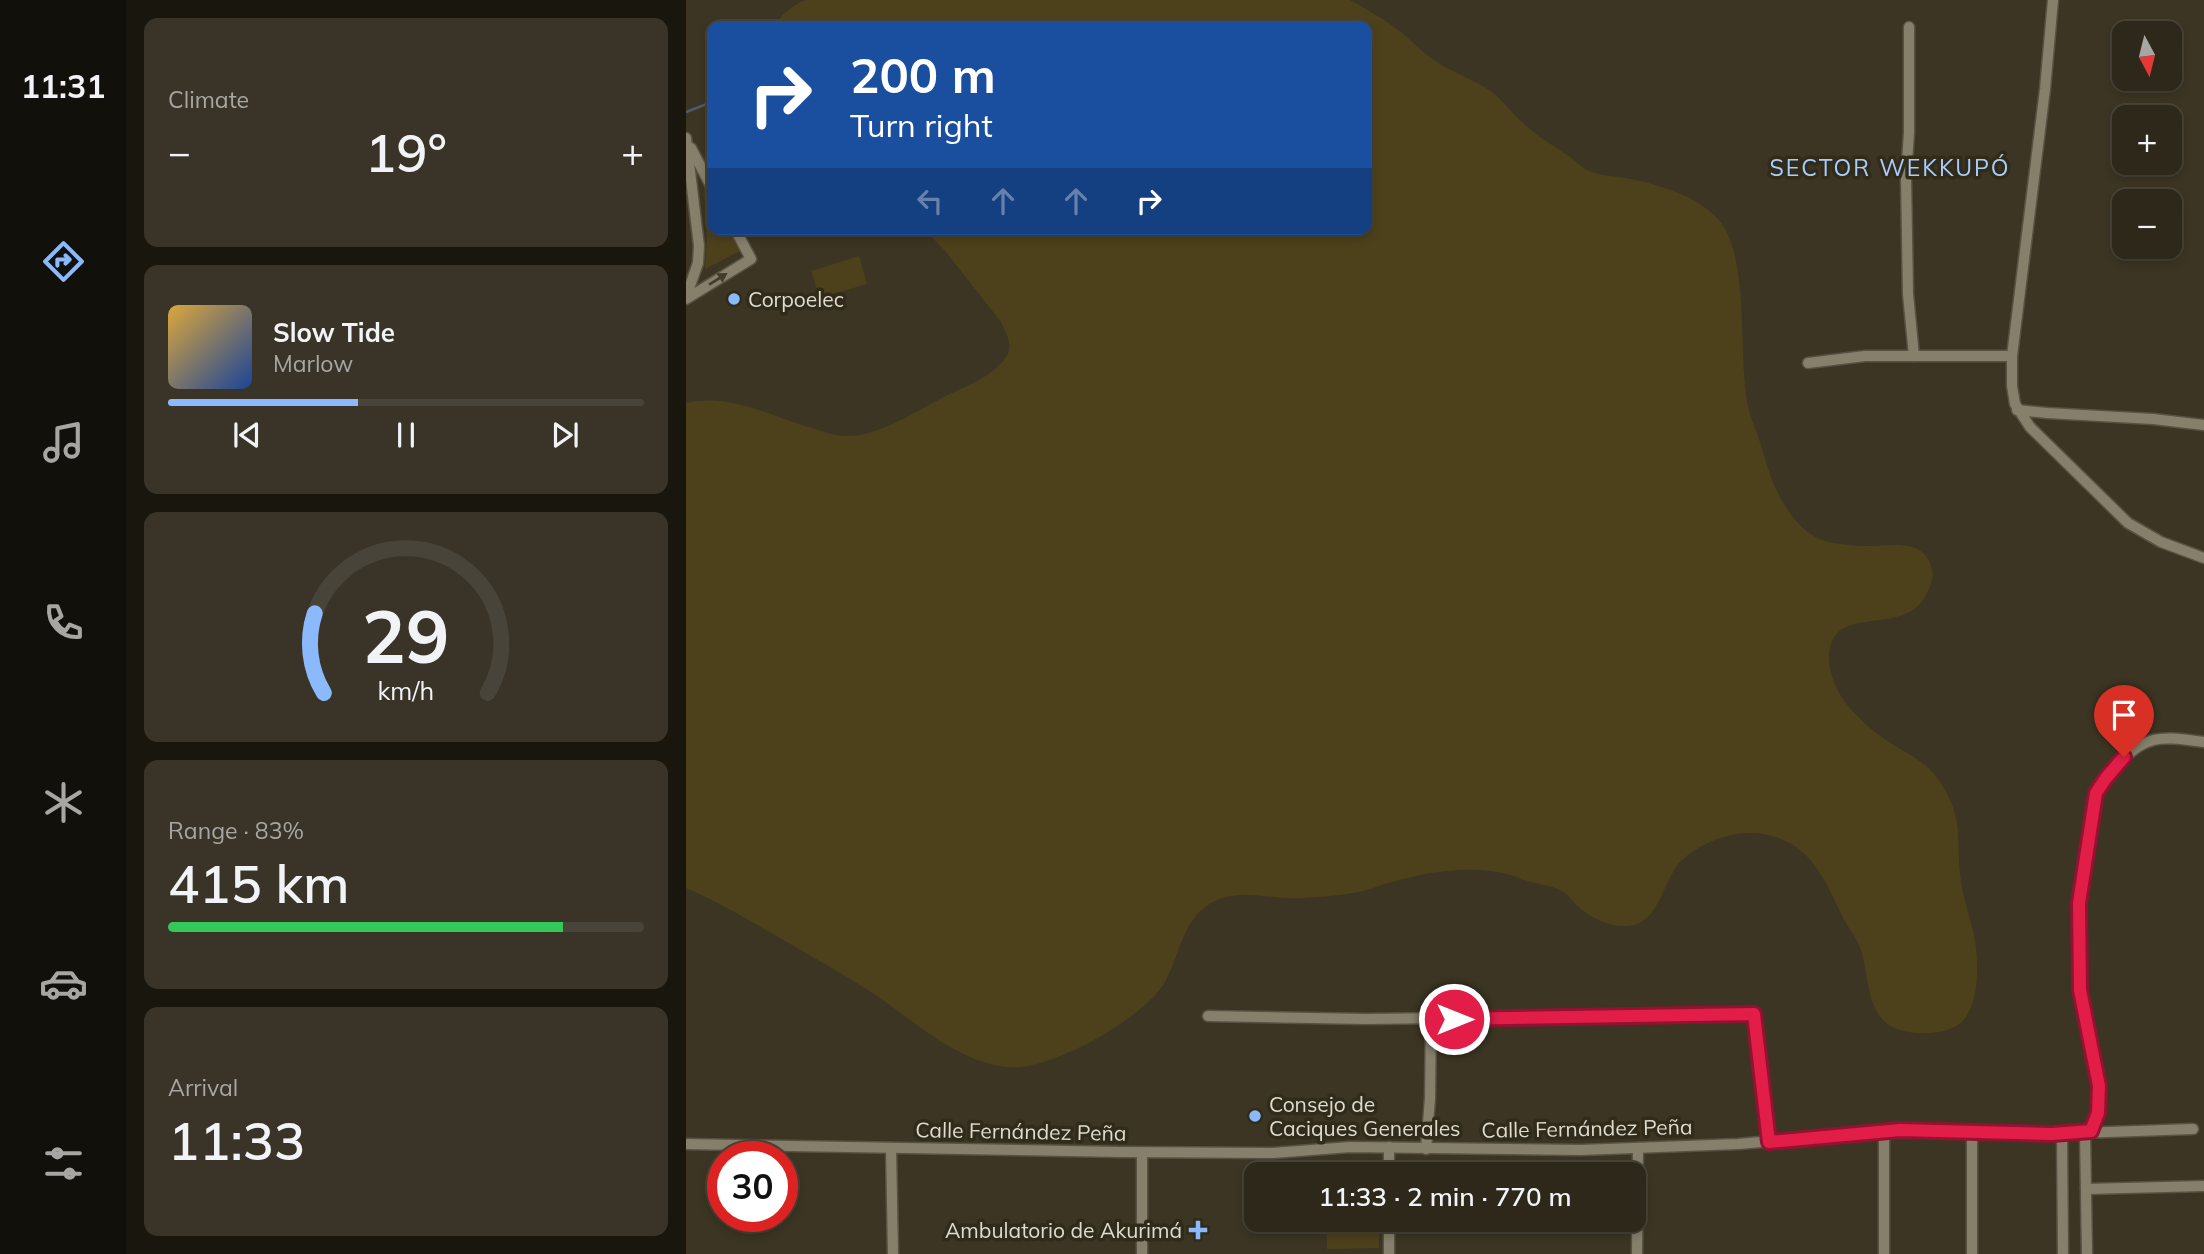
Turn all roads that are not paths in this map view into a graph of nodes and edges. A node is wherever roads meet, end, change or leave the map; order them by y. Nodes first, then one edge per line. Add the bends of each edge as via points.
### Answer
1 (2053, 0) edge
2 (1909, 27) dead end
3 (686, 139) edge
4 (707, 179) edge
5 (738, 235) edge
6 (686, 298) edge
7 (1914, 356) junction
8 (2012, 356) junction
9 (1808, 363) dead end
10 (2017, 410) junction
11 (2204, 425) edge
12 (2204, 558) edge
13 (2204, 741) edge
14 (1208, 1016) dead end
15 (1431, 1019) junction
16 (2193, 1129) dead end
17 (1884, 1132) junction
18 (1972, 1132) junction
19 (2088, 1132) junction
20 (2062, 1133) junction
21 (1769, 1142) junction
22 (686, 1144) edge
23 (1389, 1147) junction
24 (891, 1148) junction
25 (1638, 1148) junction
26 (1426, 1149) junction
27 (1142, 1153) junction
28 (1389, 1162) edge
29 (2204, 1186) edge
30 (2086, 1189) junction
31 (1388, 1232) edge
32 (893, 1254) edge
33 (1142, 1254) edge
34 (1389, 1254) edge
35 (1637, 1254) edge
36 (1884, 1254) edge
37 (1972, 1254) edge
38 (2063, 1254) edge
39 (2087, 1254) edge

1 - 8 street
2 - 7 street via 1906,177
3 - 4 street
3 - 6 street via 699,246
6 -> 5 street via 751,259
7 - 8 street
7 - 9 street
8 - 10 street
10 - 11 street
10 - 12 street via 2128,523
13 - 19 street via 2164,738 2144,742 2124,757 2096,793 2079,903 2080,990 2099,1086 2098,1113
14 - 15 street
15 - 21 street via 1754,1014
15 - 26 street
16 - 19 street, Calle Fernández Peña
17 - 18 street, Calle Fernández Peña
17 - 21 street, Calle Fernández Peña
17 - 36 street
18 - 20 street, Calle Fernández Peña
18 - 37 street
19 - 20 street, Calle Fernández Peña
19 - 30 street
20 - 38 street
21 - 25 street, Calle Fernández Peña
22 - 24 street, Calle Fernández Peña
23 - 26 street, Calle Fernández Peña
23 - 27 street, Calle Fernández Peña
23 - 28 street
24 - 27 street, Calle Fernández Peña
24 - 32 street
25 - 26 street, Calle Fernández Peña
25 - 35 street
27 - 33 street
29 - 30 street
30 - 39 street
31 - 34 street

